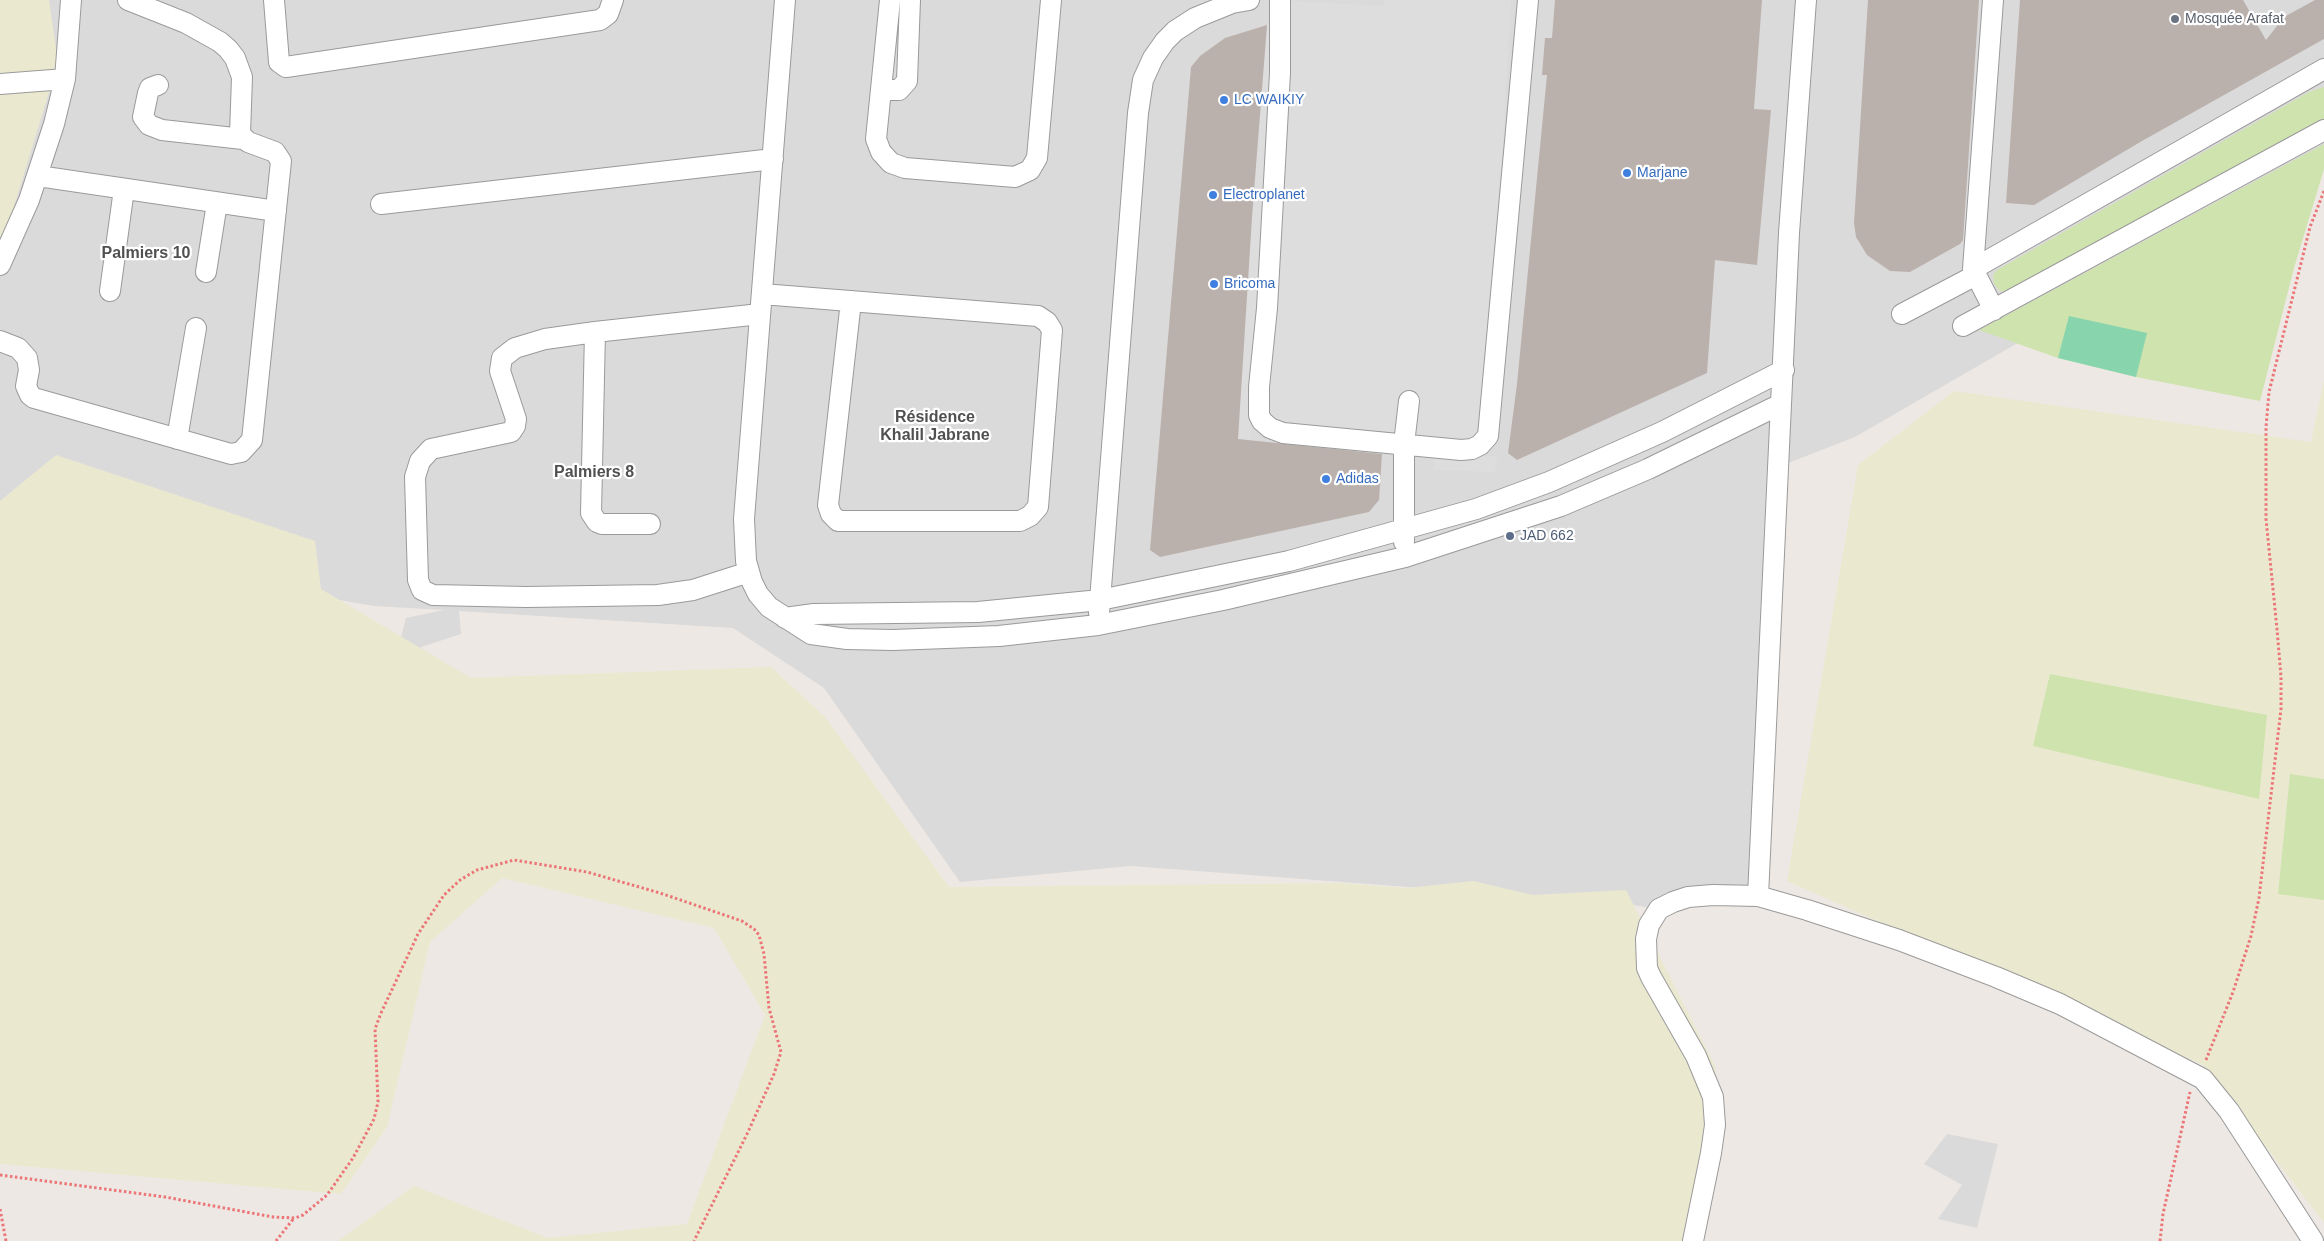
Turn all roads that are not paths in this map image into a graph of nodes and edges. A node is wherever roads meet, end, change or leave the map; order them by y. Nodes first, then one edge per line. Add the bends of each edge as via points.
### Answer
1 (72, 0) edge
2 (128, 0) edge
3 (274, 0) edge
4 (613, 0) edge
5 (785, 0) edge
6 (890, 0) edge
7 (910, 0) edge
8 (1051, 0) edge
9 (1249, 0) edge
10 (1280, 0) edge
11 (1528, 0) edge
12 (1806, 0) edge
13 (1993, 0) edge
14 (2324, 69) edge
15 (65, 79) junction
16 (0, 84) edge
17 (158, 85) dead end
18 (881, 90) junction
19 (2324, 130) edge
20 (243, 139) junction
21 (773, 159) junction
22 (38, 176) junction
23 (124, 189) junction
24 (217, 203) junction
25 (381, 204) dead end
26 (276, 211) junction
27 (7, 234) edge
28 (0, 266) edge
29 (206, 272) dead end
30 (1974, 272) junction
31 (110, 291) dead end
32 (762, 294) junction
33 (851, 301) junction
34 (1994, 310) junction
35 (760, 314) junction
36 (1902, 314) dead end
37 (1963, 326) dead end
38 (196, 328) dead end
39 (595, 332) junction
40 (0, 341) edge
41 (1784, 370) junction
42 (1409, 401) dead end
43 (1781, 404) junction
44 (177, 439) junction
45 (1404, 444) junction
46 (650, 524) dead end
47 (1404, 530) junction
48 (1405, 557) junction
49 (748, 572) junction
50 (1100, 600) junction
51 (784, 618) junction
52 (1098, 625) junction
53 (1758, 896) junction
54 (1693, 1241) edge
55 (2313, 1241) edge

1 - 15 street
2 - 20 street via 186,23 228,49 242,77 239,130
3 - 4 street via 279,62 286,67 600,20 608,14
5 - 21 street
6 - 18 street
7 - 18 street via 907,81 900,90
8 - 18 street via 1037,158 1025,174 1015,177 905,168 891,163 881,152 876,138
9 - 50 street via 1195,18 1175,31 1153,58 1143,80
10 - 45 street via 1278,102 1259,414 1262,422 1283,433
11 - 45 street via 1488,436 1480,446 1472,449
12 - 41 street via 1789,233
13 - 30 street
14 - 30 street
15 - 16 street
15 - 22 street
17 - 20 street via 150,88 148,93 143,117 149,125 162,130
19 - 34 street
20 - 26 street via 275,152 281,161
21 - 25 street
21 - 32 street
22 - 23 street
22 - 27 street
23 - 24 street
23 - 31 street
24 - 26 street
24 - 29 street
26 - 44 street via 252,440 241,452 231,454
27 - 28 street
30 - 34 street
30 - 36 street
32 - 33 street
32 - 35 street
33 - 33 street via 1038,316 1047,322 1052,330 1038,507 1030,516 1020,521 838,521 831,514 828,505
34 - 37 street
35 - 39 street
35 - 49 street via 744,518
38 - 44 street
39 - 46 street via 591,513 602,524
39 - 49 street via 545,339 508,352 502,358 500,371 516,419 511,432 431,449 420,461 415,477 418,580 422,590 434,595 658,595 693,590
40 - 44 street via 18,348 27,358 26,386 34,398
41 - 43 street
41 - 47 street via 1662,432 1548,482 1476,509
42 - 45 street
43 - 48 street via 1648,469 1561,506
43 - 53 street
45 - 47 street
47 - 48 street
47 - 50 street via 1290,560
48 - 52 street via 1223,600
49 - 51 street via 758,594
50 - 51 street via 978,612 814,614
50 - 52 street
51 - 52 street via 811,634 893,640 999,636
53 - 54 street via 1713,895 1672,902 1660,909 1649,924 1646,939 1647,968 1696,1056 1713,1097 1711,1153
53 - 55 street via 1899,940 1996,977 2060,1004 2196,1075 2229,1111

